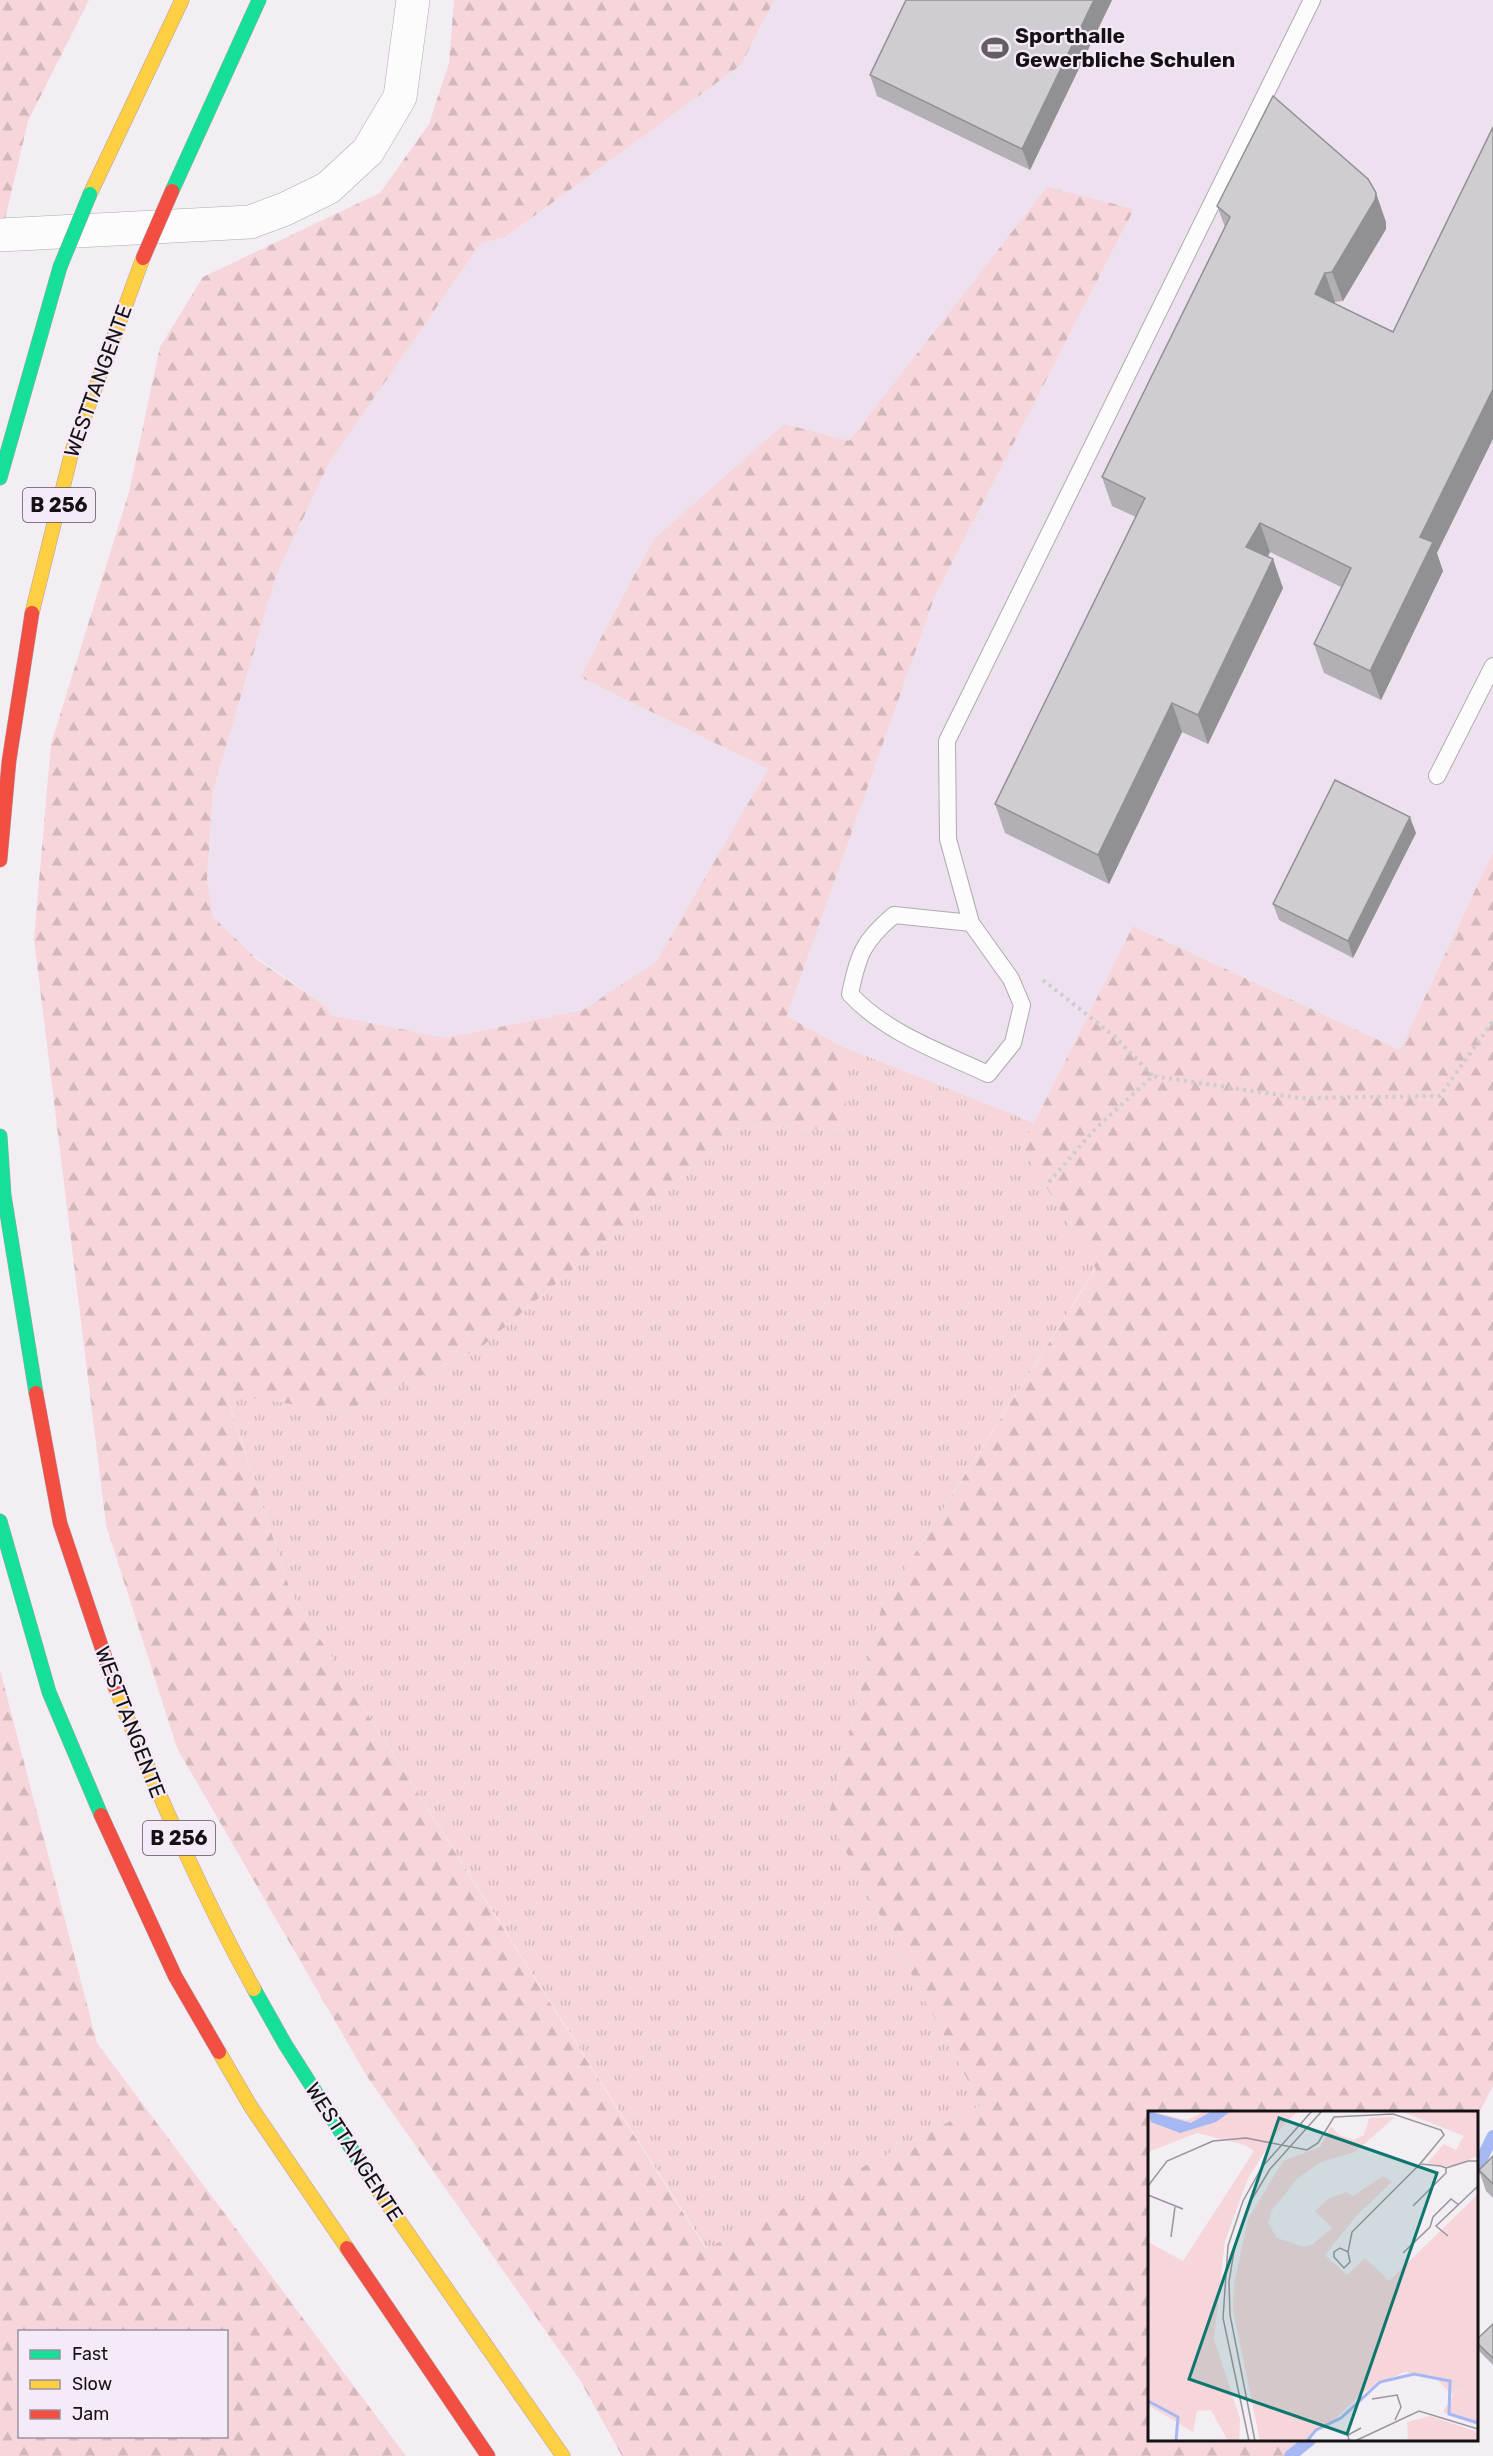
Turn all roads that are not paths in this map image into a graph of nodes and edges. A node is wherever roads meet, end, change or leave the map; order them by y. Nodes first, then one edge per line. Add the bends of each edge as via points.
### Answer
1 (182, 0) edge
2 (259, 0) edge
3 (413, 0) edge
4 (1312, 0) edge
5 (0, 235) edge
6 (0, 478) edge
7 (1493, 666) edge
8 (1437, 776) dead end
9 (0, 860) edge
10 (971, 923) junction
11 (0, 1136) edge
12 (0, 1521) edge
13 (488, 2456) edge
14 (563, 2456) edge

1 - 6 highway, B 256, bridge via 90,194 60,267
2 - 9 highway, WESTTANGENTE / B 256, bridge via 143,258 72,451 32,615 9,761
3 - 5 street via 400,97 368,151 328,188 249,222
4 - 10 lane via 947,741 948,839
7 - 8 lane
10 - 10 lane via 894,915 872,934 856,962 850,994 867,1013 988,1074 1013,1043 1022,1005 1011,979
11 - 14 highway, WESTTANGENTE / B 256 via 16,1274 60,1523 110,1676 159,1797 226,1939 285,2044 355,2157
12 - 13 highway, B 256 via 50,1692 114,1844 176,1976 250,2107

